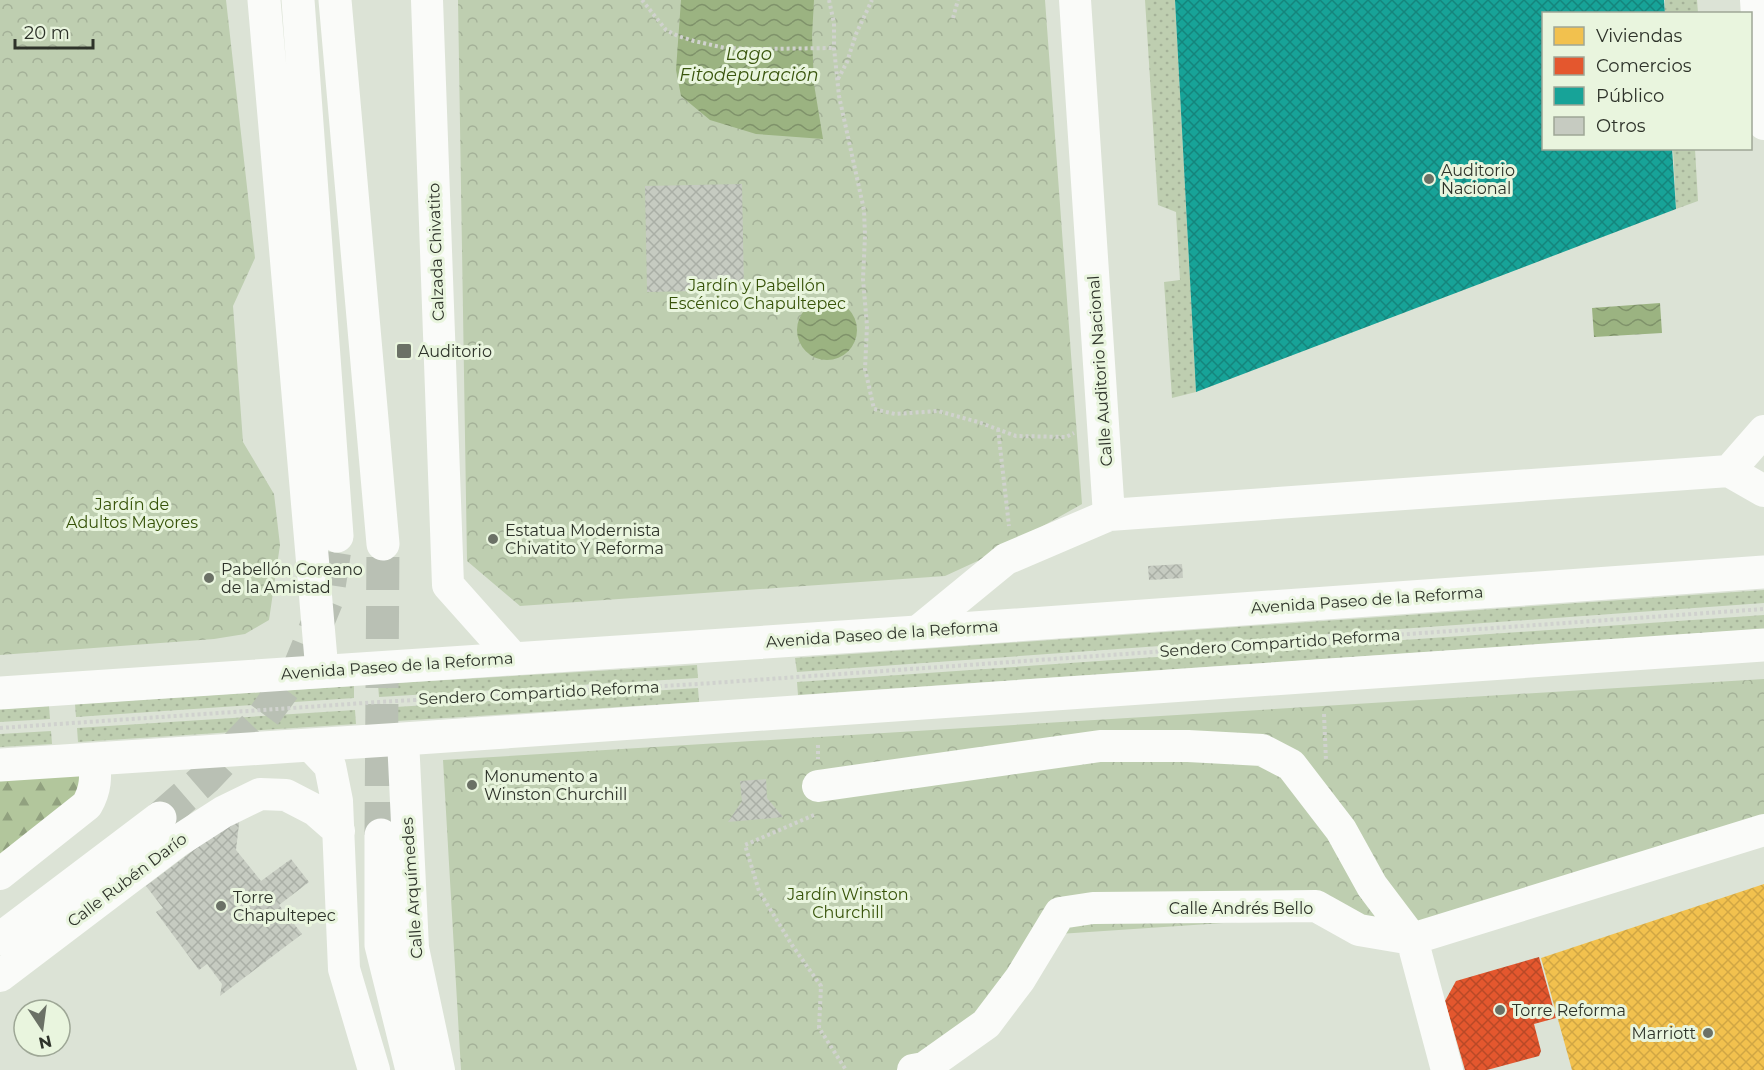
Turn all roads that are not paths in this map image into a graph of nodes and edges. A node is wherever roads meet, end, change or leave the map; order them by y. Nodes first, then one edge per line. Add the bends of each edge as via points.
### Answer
1 (264, 0) edge
2 (298, 0) edge
3 (335, 0) edge
4 (427, 0) edge
5 (1076, 0) edge
6 (1756, 0) edge
7 (1764, 124) edge
8 (1764, 431) edge
9 (1729, 471) junction
10 (1764, 491) edge
11 (1109, 515) junction
12 (337, 536) tunnel mouth
13 (383, 544) tunnel mouth
14 (1764, 572) edge
15 (917, 632) junction
16 (1764, 645) edge
17 (514, 659) junction
18 (322, 670) junction
19 (0, 693) edge
20 (403, 739) junction
21 (310, 745) junction
22 (94, 759) junction
23 (0, 765) edge
24 (818, 786) road end
25 (160, 818) tunnel mouth
26 (1764, 830) edge
27 (339, 831) junction
28 (381, 835) tunnel mouth
29 (0, 874) edge
30 (0, 939) edge
31 (1412, 939) junction
32 (0, 976) edge
33 (374, 1070) edge
34 (412, 1070) edge
35 (439, 1070) edge
36 (913, 1070) edge
37 (1447, 1070) edge

1 - 18 main road
2 - 12 main road
3 - 13 main road
4 - 17 street, Calzada Chivatito via 448,585
5 - 11 street, Calle Auditorio Nacional
6 - 7 street
8 - 9 street
9 - 10 street
9 - 11 street
11 - 15 street via 1006,559
14 - 15 main road, Avenida Paseo de la Reforma
15 - 17 main road, Avenida Paseo de la Reforma
16 - 20 main road
17 - 18 main road, Avenida Paseo de la Reforma
18 - 19 main road, Avenida Paseo de la Reforma
20 - 21 main road
20 - 35 street, Calle Arquímedes via 413,948
21 - 22 main road
21 - 27 street via 330,766
22 - 23 main road
22 - 29 street via 96,783 87,805
24 - 31 street via 1100,746 1262,750 1291,765 1341,830 1372,886
25 - 30 main road
26 - 31 street, Calle Andrés Bello
27 - 32 street, Calle Rubén Darío via 315,810 286,795 260,794 178,841
27 - 33 street via 344,969
28 - 34 main road, Calle Arquímedes via 381,945
31 - 36 street, Calle Andrés Bello via 1359,930 1316,906 1093,908 1060,913 986,1024 924,1068
31 - 37 street

